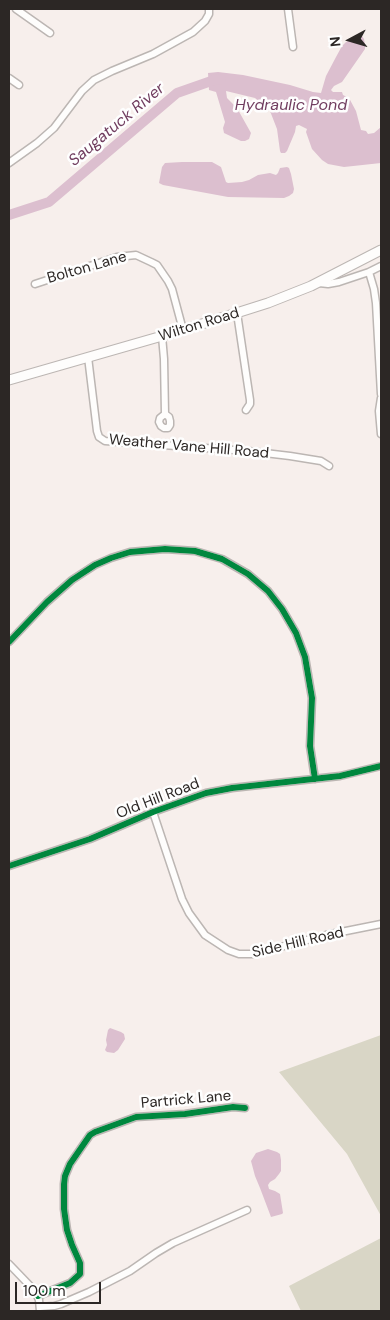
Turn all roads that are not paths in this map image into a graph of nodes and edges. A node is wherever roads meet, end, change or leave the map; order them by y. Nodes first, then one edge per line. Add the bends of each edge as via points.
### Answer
1 (16, 9) edge
2 (209, 9) edge
3 (288, 9) edge
4 (50, 32) dead end
5 (293, 47) dead end
6 (9, 78) edge
7 (19, 85) dead end
8 (9, 163) edge
9 (381, 250) edge
10 (381, 266) edge
11 (369, 272) junction
12 (319, 283) junction
13 (35, 284) dead end
14 (237, 313) junction
15 (182, 330) junction
16 (162, 336) junction
17 (88, 358) junction
18 (9, 380) edge
19 (381, 394) edge
20 (381, 398) edge
21 (246, 410) dead end
22 (165, 414) dead end
23 (381, 434) edge
24 (329, 466) dead end
25 (9, 642) edge
26 (381, 766) edge
27 (315, 779) junction
28 (153, 812) junction
29 (9, 866) edge
30 (381, 924) edge
31 (245, 1108) dead end
32 (247, 1210) dead end
33 (9, 1264) edge
34 (38, 1296) junction
35 (40, 1309) edge

1 - 4 street
2 - 8 street via 205,22 193,32 94,80 54,128
3 - 5 street
6 - 7 street
9 - 12 main road, Wilton Road
10 - 11 street
11 - 12 street via 339,282
11 - 19 street via 376,303
12 - 14 main road, Wilton Road
13 - 15 street, Bolton Lane via 117,257 136,255 157,266 165,275 172,289
14 - 15 main road, Wilton Road
14 - 21 street via 250,400
15 - 16 main road, Wilton Road
16 - 17 main road, Wilton Road
16 - 22 street
17 - 18 main road, Wilton Road
17 - 24 street, Weather Vane Hill Road via 97,431 105,441 256,452 321,461
20 - 23 street
25 - 27 street via 72,580 111,558 130,552 165,549 194,551 222,559 248,574 268,591 296,633 305,658 312,698 310,746
26 - 27 street, Old Hill Road
27 - 28 street, Old Hill Road via 223,789
28 - 29 street, Old Hill Road via 90,839
28 - 30 street, Side Hill Road via 183,901 205,935 228,950 254,954
31 - 34 street, Partrick Lane via 136,1117 90,1135 70,1164 64,1184 67,1230 80,1263 80,1274 70,1283
32 - 35 street via 173,1243 130,1271 88,1292
33 - 34 street
34 - 35 street

